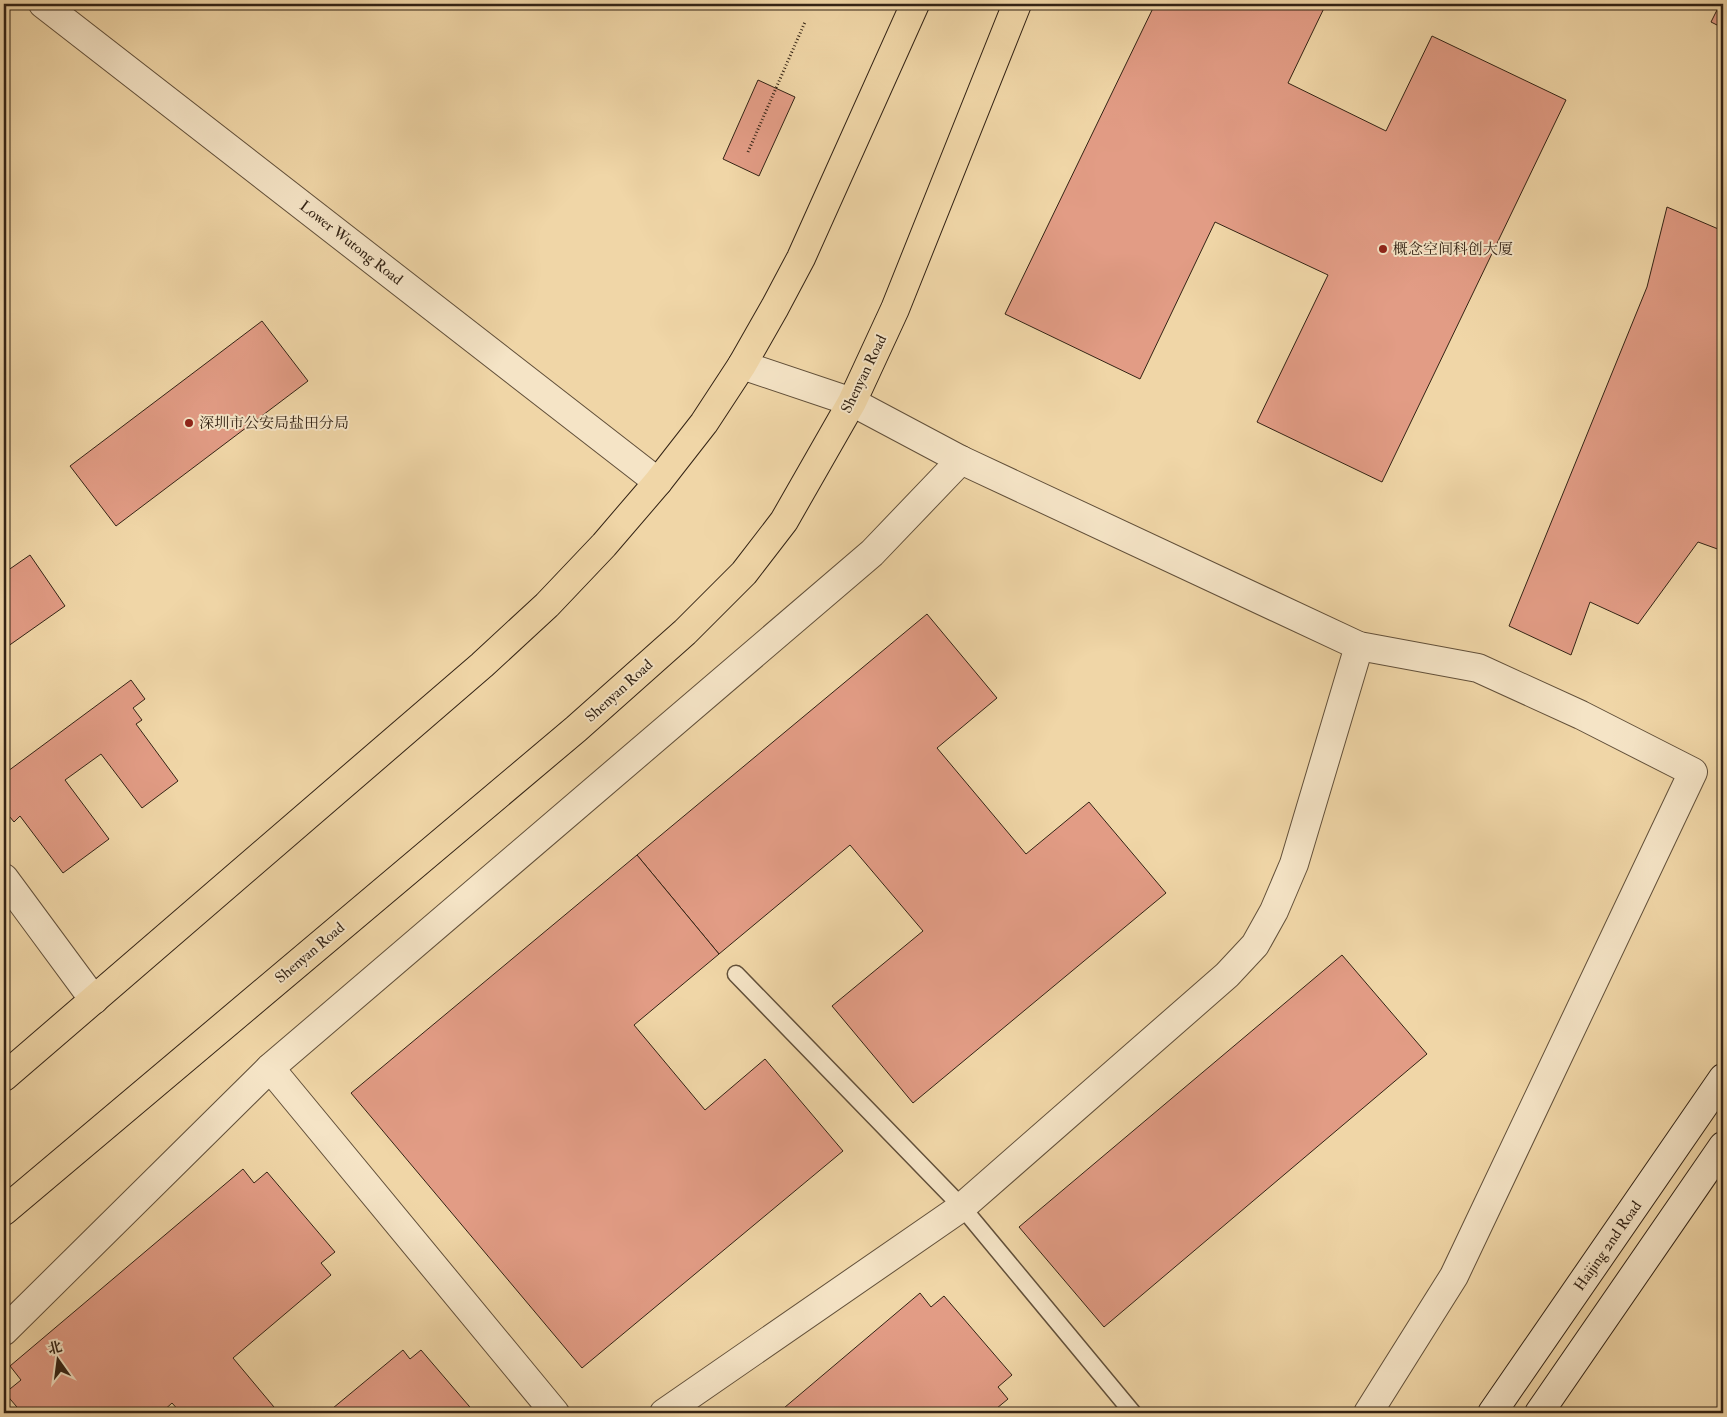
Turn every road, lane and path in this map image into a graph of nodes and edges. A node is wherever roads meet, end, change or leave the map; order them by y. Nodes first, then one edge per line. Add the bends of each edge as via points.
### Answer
1 (43, 4) edge
2 (915, 4) edge
3 (1017, 4) edge
4 (805, 22) dead end
5 (748, 152) dead end
6 (742, 365) junction
7 (852, 402) junction
8 (961, 460) junction
9 (658, 482) junction
10 (1359, 646) junction
11 (4, 878) edge
12 (736, 974) dead end
13 (94, 1000) junction
14 (270, 1068) junction
15 (4, 1077) edge
16 (1723, 1078) edge
17 (1723, 1146) edge
18 (962, 1207) junction
19 (4, 1211) edge
20 (4, 1331) edge
21 (555, 1413) edge
22 (664, 1413) edge
23 (1132, 1413) edge
24 (1368, 1413) edge
25 (1492, 1413) edge
26 (1539, 1413) edge

1 - 9 street, Lower Wutong Road
2 - 6 main road via 801,258
3 - 7 main road, Shenyan Road via 895,309
4 - 5 path
6 - 7 street
6 - 9 main road via 704,423
7 - 8 street
7 - 19 main road, Shenyan Road via 784,521 744,573 685,632 569,736
8 - 10 street
8 - 14 street via 872,553
9 - 13 main road via 547,605 482,665
10 - 18 street via 1294,864 1274,911 1255,944 1227,974
10 - 24 street via 1478,668 1581,715 1693,772 1454,1276
11 - 13 street
12 - 18 lane
13 - 15 main road
14 - 20 street
14 - 21 street
16 - 25 street, Haijing 2nd Road
17 - 26 street
18 - 22 street
18 - 23 lane

